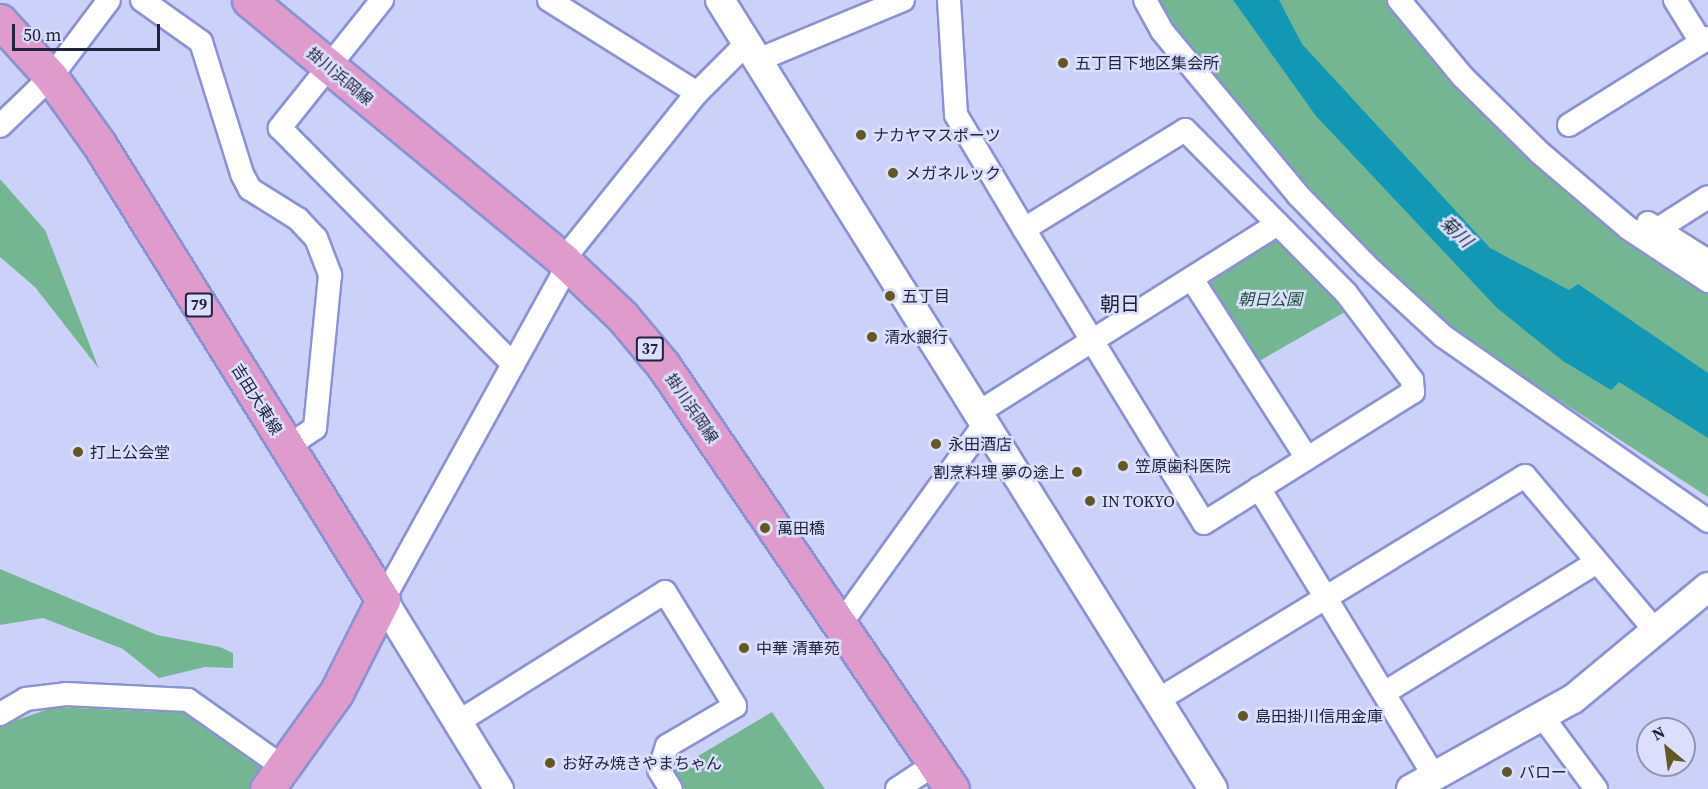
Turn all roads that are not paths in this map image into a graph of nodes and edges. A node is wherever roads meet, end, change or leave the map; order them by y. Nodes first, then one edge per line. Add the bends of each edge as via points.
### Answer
1 (109, 0) edge
2 (142, 0) edge
3 (249, 0) edge
4 (382, 0) edge
5 (549, 0) edge
6 (720, 0) edge
7 (903, 0) edge
8 (949, 0) edge
9 (1145, 0) edge
10 (1399, 0) edge
11 (1675, 0) edge
12 (0, 21) edge
13 (1705, 40) edge
14 (753, 52) junction
15 (330, 68) junction
16 (51, 77) junction
17 (697, 93) junction
18 (1494, 107) junction
19 (1569, 125) dead end
20 (0, 126) edge
21 (1708, 197) edge
22 (1278, 224) junction
23 (1024, 229) junction
24 (1658, 229) junction
25 (1708, 261) edge
26 (566, 262) junction
27 (1192, 279) junction
28 (1708, 281) edge
29 (1093, 342) junction
30 (513, 364) junction
31 (982, 417) junction
32 (287, 447) junction
33 (1307, 458) junction
34 (1259, 488) junction
35 (1708, 520) edge
36 (1595, 563) junction
37 (1708, 586) edge
38 (1326, 599) junction
39 (383, 600) junction
40 (840, 625) junction
41 (1654, 629) junction
42 (1384, 693) junction
43 (1158, 700) junction
44 (0, 714) edge
45 (1542, 716) junction
46 (458, 722) junction
47 (943, 777) edge
48 (275, 778) edge
49 (1423, 783) edge
50 (499, 789) edge
51 (671, 789) edge
52 (897, 789) edge
53 (1213, 789) edge
54 (1596, 789) edge

1 - 16 street
2 - 32 street via 201,42 250,189 304,225 316,238 330,275 315,428
3 - 15 main road, 掛川浜岡線 / 37
4 - 15 street
5 - 17 street
6 - 14 street
7 - 14 street
8 - 23 street via 956,115
9 - 35 street via 1162,31 1291,186 1366,265 1443,336
10 - 18 street
11 - 13 street
12 - 16 main road, 吉田大東線 / 79
13 - 19 street
14 - 17 street
14 - 31 street
15 - 26 main road, 掛川浜岡線 / 37
15 - 30 street via 280,128
16 - 20 street
16 - 32 main road, 吉田大東線 / 79 via 99,144
17 - 26 street
18 - 24 street via 1521,119
18 - 28 street via 1628,228
21 - 24 street
22 - 23 street via 1185,130
22 - 27 street
22 - 33 street via 1346,293 1412,380 1413,392
23 - 29 street
24 - 25 street
26 - 30 street
26 - 40 main road, 掛川浜岡線 / 37 via 663,365
27 - 29 street
27 - 33 street
29 - 31 street
29 - 34 street via 1204,522
30 - 39 street
31 - 40 street
31 - 43 street
32 - 39 main road, 吉田大東線 / 79
33 - 34 street
34 - 38 street
36 - 38 street via 1525,476
36 - 41 street
36 - 42 street
37 - 41 street
38 - 42 street
38 - 43 street
39 - 46 street
39 - 48 main road via 336,693
40 - 47 main road, 掛川浜岡線 / 37
41 - 45 street via 1606,675
42 - 49 street
43 - 53 street
44 - 48 street via 26,699 66,694 188,700
45 - 49 street
45 - 54 street
46 - 50 street
46 - 51 street via 665,592 735,706 667,746 659,770
47 - 52 street

